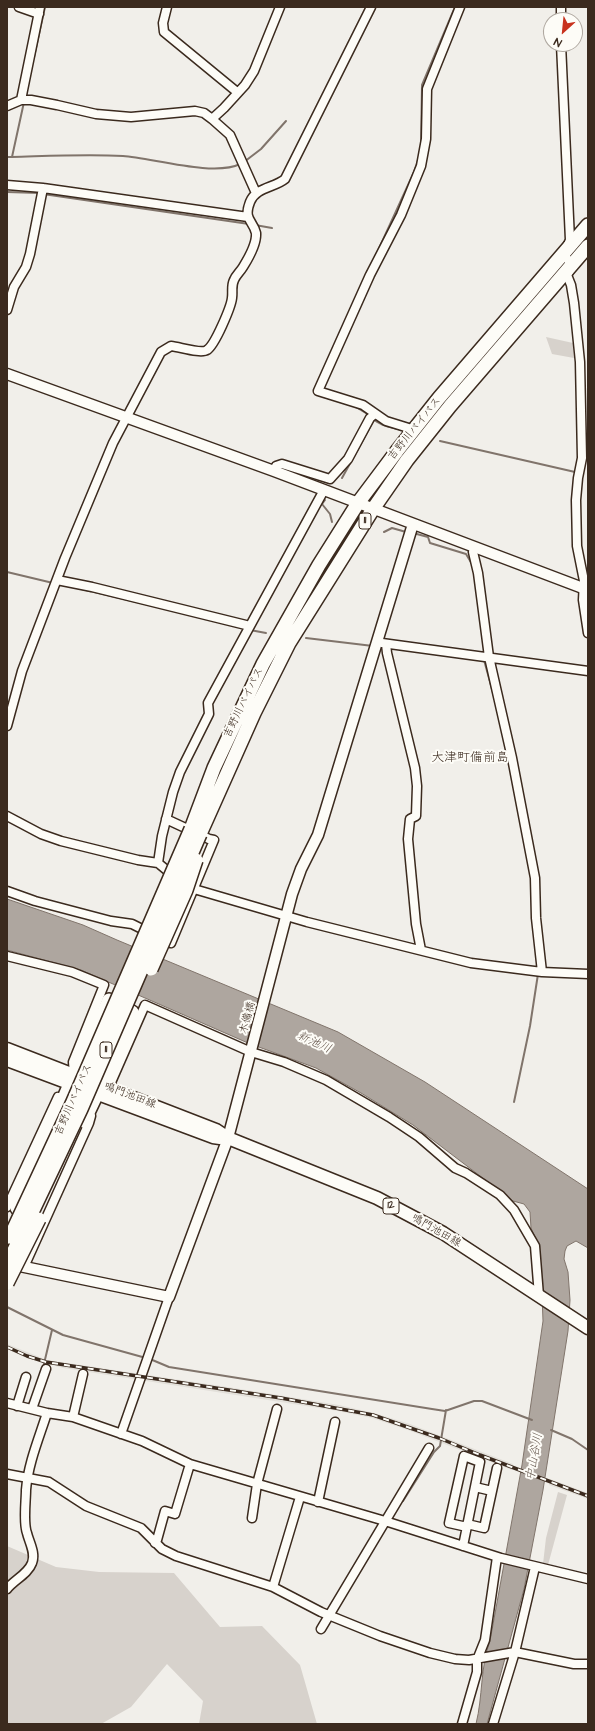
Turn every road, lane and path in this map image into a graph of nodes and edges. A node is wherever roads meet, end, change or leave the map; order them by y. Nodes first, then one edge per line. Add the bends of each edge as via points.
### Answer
1 (19, 7) edge
2 (167, 7) edge
3 (280, 7) edge
4 (371, 7) edge
5 (460, 7) edge
6 (39, 11) edge
7 (561, 52) edge
8 (237, 92) junction
9 (21, 100) junction
10 (7, 106) edge
11 (212, 119) junction
12 (7, 185) edge
13 (44, 188) junction
14 (256, 193) junction
15 (248, 217) junction
16 (588, 225) edge
17 (588, 246) edge
18 (564, 254) junction
19 (572, 266) junction
20 (7, 310) edge
21 (583, 348) edge
22 (7, 374) edge
23 (373, 416) junction
24 (127, 418) junction
25 (415, 430) junction
26 (274, 470) junction
27 (324, 490) junction
28 (358, 503) junction
29 (373, 509) junction
30 (413, 524) junction
31 (474, 548) junction
32 (57, 580) junction
33 (586, 590) edge
34 (250, 626) junction
35 (588, 633) edge
36 (382, 642) junction
37 (489, 657) junction
38 (588, 670) edge
39 (10, 697) edge
40 (7, 726) edge
41 (7, 816) edge
42 (166, 819) junction
43 (195, 831) junction
44 (158, 863) junction
45 (194, 889) junction
46 (7, 891) edge
47 (287, 916) junction
48 (420, 950) junction
49 (7, 956) edge
50 (542, 972) junction
51 (588, 974) edge
52 (7, 1049) edge
53 (251, 1050) junction
54 (7, 1060) edge
55 (72, 1080) junction
56 (103, 1089) junction
57 (228, 1138) junction
58 (7, 1207) edge
59 (7, 1230) edge
60 (7, 1244) edge
61 (7, 1264) edge
62 (24, 1267) junction
63 (7, 1283) edge
64 (169, 1297) junction
65 (540, 1297) junction
66 (588, 1328) edge
67 (46, 1369) dead end
68 (83, 1374) dead end
69 (26, 1377) dead end
70 (7, 1403) edge
71 (17, 1406) junction
72 (32, 1409) junction
73 (277, 1409) dead end
74 (47, 1413) junction
75 (73, 1417) junction
76 (335, 1422) dead end
77 (122, 1434) junction
78 (429, 1448) dead end
79 (190, 1464) junction
80 (497, 1468) dead end
81 (7, 1474) edge
82 (28, 1477) junction
83 (257, 1484) junction
84 (475, 1487) junction
85 (492, 1491) junction
86 (300, 1497) junction
87 (318, 1502) junction
88 (252, 1518) dead end
89 (385, 1521) junction
90 (467, 1526) junction
91 (155, 1543) junction
92 (463, 1546) junction
93 (499, 1557) junction
94 (533, 1567) junction
95 (588, 1579) edge
96 (273, 1587) junction
97 (7, 1589) edge
98 (328, 1615) junction
99 (321, 1629) dead end
100 (513, 1653) junction
101 (480, 1659) junction
102 (588, 1664) edge
103 (462, 1724) edge
104 (493, 1724) edge

1 - 6 street
2 - 8 street via 163,23 164,32
3 - 8 street via 254,71
4 - 14 street via 285,179
5 - 23 street via 427,89 426,138 421,166 401,215 370,275 318,391 363,405
6 - 9 street
7 - 18 street via 570,240
8 - 11 street
9 - 10 street
9 - 11 street via 96,114 131,117 196,111
11 - 14 street via 230,136
12 - 13 street
13 - 15 street
13 - 20 street via 30,254 26,267 14,287
14 - 15 street via 250,202
15 - 24 street via 256,233 254,246 234,279 228,314 212,346 201,351 171,346 161,352
16 - 18 highway, 吉野川バイパス / 11
17 - 19 highway, 吉野川バイパス / 11
18 - 19 street
18 - 25 highway, 吉野川バイパス / 11 via 439,398
19 - 21 street via 567,275
19 - 29 highway, 吉野川バイパス / 11 via 450,406 407,460
21 - 33 street via 582,458 576,508 577,546
22 - 24 street
23 - 25 street
23 - 26 street via 348,459 330,479 282,464
24 - 26 street
24 - 32 street via 113,443
25 - 28 highway, 吉野川バイパス / 11
26 - 27 street
27 - 28 street
27 - 34 street
28 - 29 street
28 - 43 highway, 吉野川バイパス / 11 via 270,651 214,768
29 - 30 street
29 - 43 highway, 吉野川バイパス / 11 via 289,642 211,808
30 - 31 street
30 - 36 street, 木備橋
31 - 33 street
31 - 37 street
32 - 34 street
32 - 39 street
33 - 35 street via 584,600
34 - 42 street via 208,702 209,714 180,772
36 - 37 street
36 - 47 street, 木備橋 via 318,835 292,894
36 - 48 street via 415,768 416,816 410,818 408,839
37 - 38 street
37 - 50 street via 512,758 534,878
39 - 40 street
41 - 44 street via 41,834 61,841
42 - 44 street
42 - 45 street via 214,840
43 - 55 highway via 154,892
43 - 56 highway, 11, bridge via 186,890 132,1012
43 - 60 highway, 吉野川バイパス / 11, bridge
43 - 61 highway, 吉野川バイパス / 11, bridge via 80,1109
44 - 45 street
45 - 46 street via 171,943 132,924 111,922
45 - 47 street
47 - 48 street
47 - 53 street, 木備橋
48 - 50 street via 471,963
49 - 55 street via 57,968 104,985 73,1062
50 - 51 street
52 - 55 main road, 鳴門池田線 / 12
53 - 56 street via 145,1005
53 - 57 street, 木備橋
53 - 65 street via 326,1080 389,1117 419,1137 455,1168 466,1172 500,1195 514,1210 535,1246
54 - 55 main road, 鳴門池田線 / 12
55 - 56 main road, 鳴門池田線 / 12
55 - 58 street via 58,1096
55 - 59 highway
56 - 57 main road, 鳴門池田線 / 12 via 213,1137
56 - 62 street
56 - 63 highway, bridge via 84,1121
57 - 64 street, 木備橋
57 - 65 main road, 鳴門池田線 / 12 via 377,1198 443,1233
61 - 62 street
62 - 64 street
64 - 77 street
65 - 66 main road, 鳴門池田線 / 12
67 - 72 street
68 - 75 street
69 - 71 street
70 - 71 street
71 - 72 street
72 - 74 street
73 - 83 street
74 - 75 street
74 - 82 street
75 - 77 street
76 - 87 street
77 - 79 street via 150,1444
78 - 89 street
79 - 83 street
79 - 91 street via 176,1514 165,1511
80 - 85 street
81 - 82 street
82 - 91 street via 49,1482 86,1506 141,1528
82 - 97 street via 26,1531 33,1556 32,1562
83 - 86 street
83 - 88 street
84 - 85 street
84 - 90 street
84 - 90 street via 480,1462 464,1456 448,1523
85 - 90 street via 484,1528
86 - 87 street
86 - 96 street
87 - 89 street
89 - 92 street
89 - 98 street
90 - 92 street
91 - 96 street via 176,1556
92 - 93 street
93 - 94 street
93 - 101 street
94 - 95 street
94 - 100 street
96 - 98 street
98 - 99 street
98 - 101 street via 430,1653 455,1659
100 - 101 street
100 - 102 street via 574,1664
100 - 104 street
101 - 103 street

